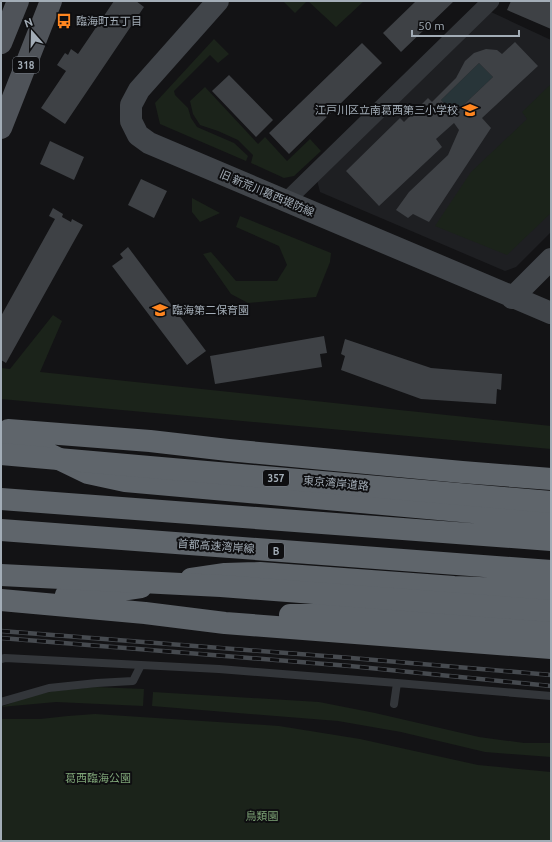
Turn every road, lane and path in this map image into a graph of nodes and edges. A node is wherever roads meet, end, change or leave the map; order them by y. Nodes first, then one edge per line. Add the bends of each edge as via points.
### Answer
1 (18, 1) edge
2 (51, 1) edge
3 (218, 1) edge
4 (491, 1) edge
5 (1, 43) edge
6 (1, 128) edge
7 (286, 202) junction
8 (551, 259) edge
9 (512, 298) junction
10 (551, 314) edge
11 (1, 429) edge
12 (1, 436) edge
13 (150, 441) junction
14 (1, 454) edge
15 (551, 465) edge
16 (551, 479) edge
17 (1, 499) edge
18 (548, 513) edge
19 (1, 530) edge
20 (551, 540) edge
21 (551, 571) edge
22 (1, 576) edge
23 (551, 591) edge
24 (6, 601) edge
25 (551, 612) edge
26 (145, 614) junction
27 (551, 633) edge
28 (551, 648) edge
29 (1, 659) edge
30 (141, 665) junction
31 (397, 683) junction
32 (551, 696) edge
33 (1, 702) edge
34 (394, 704) dead end

1 - 5 main road
2 - 6 main road, 318
3 - 7 street, 旧 新荒川葛西堤防線 via 139,90 131,105 131,121 138,135 149,143
4 - 7 street
7 - 9 street, 旧 新荒川葛西堤防線
8 - 9 street
9 - 10 street, 旧 新荒川葛西堤防線
11 - 13 highway
12 - 18 highway via 26,443 88,472 125,481
13 - 15 highway via 199,440
13 - 16 highway
14 - 18 highway, 東京湾岸道路 / 357, bridge
17 - 20 highway
19 - 21 highway, 首都高速湾岸線 / B
22 - 25 highway, bridge via 220,586
23 - 24 highway via 260,573 225,574 94,594
24 - 26 highway
26 - 27 highway via 326,615
26 - 28 highway via 225,623
29 - 30 lane
30 - 31 lane
30 - 33 lane via 134,682 49,688
31 - 32 lane
31 - 34 lane

